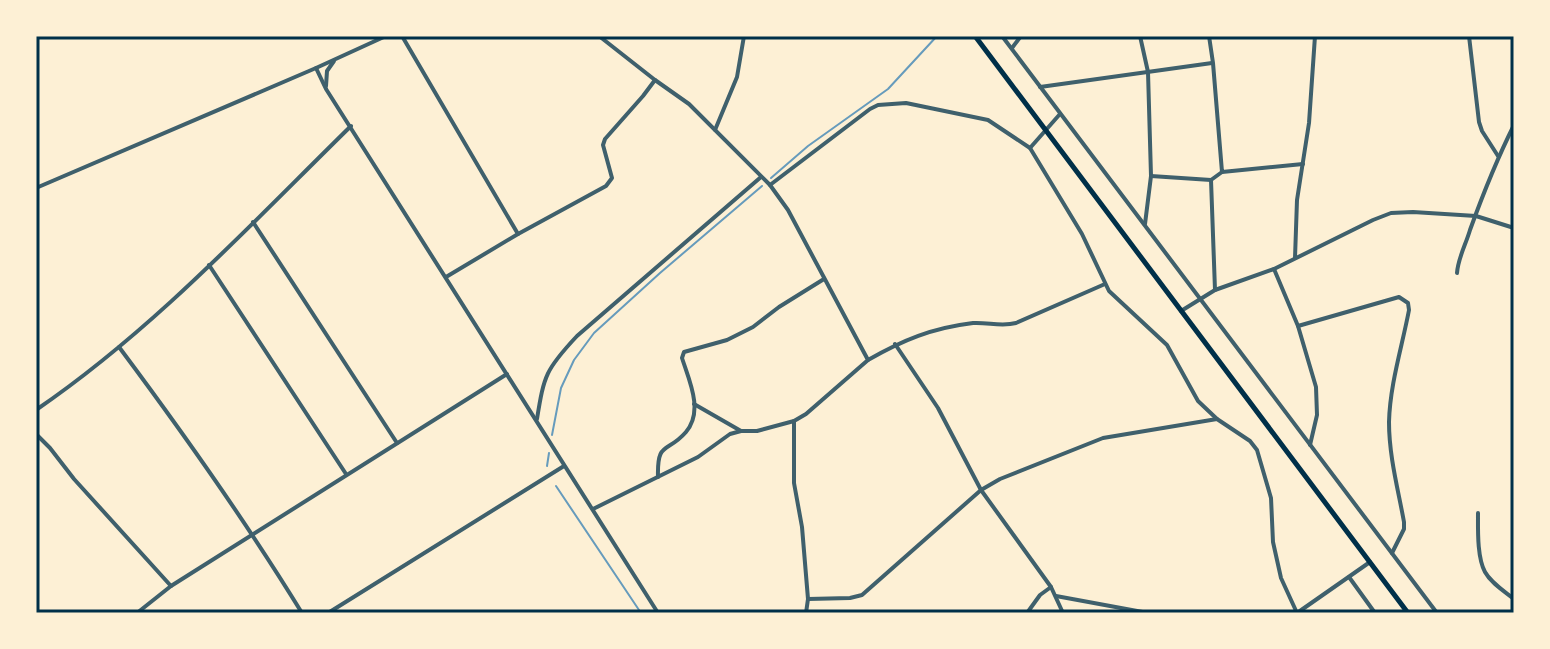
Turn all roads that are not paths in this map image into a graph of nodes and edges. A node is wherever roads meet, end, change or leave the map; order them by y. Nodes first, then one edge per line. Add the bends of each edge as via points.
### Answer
1 (386, 36) edge
2 (402, 36) edge
3 (599, 36) edge
4 (744, 36) edge
5 (975, 36) edge
6 (1002, 36) edge
7 (1021, 36) edge
8 (1140, 36) edge
9 (1209, 36) edge
10 (1315, 36) edge
11 (1469, 36) edge
12 (1012, 48) junction
13 (338, 57) junction
14 (1213, 63) junction
15 (316, 68) junction
16 (1148, 72) junction
17 (655, 80) junction
18 (1040, 87) junction
19 (326, 89) junction
20 (1060, 114) junction
21 (1514, 125) edge
22 (351, 126) junction
23 (1045, 129) junction
24 (715, 130) junction
25 (1506, 141) junction
26 (1514, 141) edge
27 (1030, 148) junction
28 (1498, 157) junction
29 (1303, 164) junction
30 (1222, 172) junction
31 (1151, 176) junction
32 (761, 177) junction
33 (1211, 180) junction
34 (770, 185) junction
35 (36, 188) edge
36 (1476, 216) junction
37 (253, 222) junction
38 (1144, 225) junction
39 (1514, 228) edge
40 (518, 234) junction
41 (1295, 258) junction
42 (209, 265) junction
43 (1274, 269) junction
44 (1457, 273) dead end
45 (446, 277) junction
46 (824, 279) junction
47 (1105, 284) junction
48 (1215, 290) junction
49 (1200, 300) junction
50 (1181, 311) junction
51 (1298, 326) junction
52 (895, 344) junction
53 (119, 347) junction
54 (868, 360) junction
55 (507, 374) junction
56 (694, 404) junction
57 (36, 410) edge
58 (1217, 419) junction
59 (537, 421) junction
60 (794, 421) junction
61 (741, 431) junction
62 (36, 434) edge
63 (397, 443) junction
64 (1310, 445) junction
65 (564, 466) junction
66 (346, 474) junction
67 (658, 477) junction
68 (981, 490) junction
69 (593, 509) junction
70 (1478, 513) dead end
71 (253, 535) junction
72 (1392, 553) junction
73 (1370, 562) junction
74 (1349, 577) junction
75 (171, 586) junction
76 (1051, 587) junction
77 (1056, 596) junction
78 (808, 599) junction
79 (1514, 599) edge
80 (137, 613) edge
81 (302, 613) edge
82 (328, 613) edge
83 (658, 613) edge
84 (806, 613) edge
85 (1027, 613) edge
86 (1063, 613) edge
87 (1148, 613) edge
88 (1297, 613) edge
89 (1375, 613) edge
90 (1408, 613) edge
91 (1437, 613) edge

1 - 13 street
2 - 40 street
3 - 17 street
4 - 24 street via 737,77
5 - 23 main road
6 - 12 street
7 - 12 street
8 - 16 street
9 - 14 street
10 - 29 street
11 - 28 street via 1480,127
12 - 18 street
13 - 15 street
13 - 19 street via 327,71
14 - 16 street
14 - 30 street
15 - 19 street
15 - 35 street
16 - 18 street
16 - 31 street
17 - 24 street
17 - 40 street via 605,139 612,178 606,186
18 - 20 street
19 - 22 street
20 - 23 street
20 - 38 street
21 - 25 street
22 - 37 street
22 - 45 street
23 - 27 street
23 - 50 main road
24 - 32 street
25 - 26 street
25 - 28 street
27 - 34 street via 988,120 909,104 878,105
27 - 47 street via 1082,234
28 - 36 street
29 - 30 street
29 - 41 street
30 - 33 street
31 - 33 street
31 - 38 street
32 - 34 street
32 - 59 street via 555,359 544,379
33 - 48 street
34 - 46 street
36 - 39 street
36 - 41 street via 1391,213
36 - 44 street
37 - 42 street
37 - 63 street
38 - 49 street
40 - 45 street
41 - 43 street
42 - 53 street
42 - 66 street
43 - 48 street
43 - 51 street
45 - 55 street
46 - 54 street
46 - 56 street via 753,327 684,352
47 - 52 street via 1006,326 963,325
47 - 58 street via 1167,345 1198,401
48 - 49 street
49 - 50 street
49 - 64 street
50 - 73 main road
51 - 64 street via 1316,387
51 - 72 street via 1399,297 1408,303 1390,413 1391,453 1404,522
52 - 54 street
52 - 68 street via 938,408
53 - 57 street
53 - 71 street
54 - 60 street
55 - 59 street
55 - 63 street
56 - 61 street
56 - 67 street via 689,429 661,452
58 - 68 street via 1103,438
58 - 88 street via 1257,450 1271,498 1281,578
59 - 65 street
60 - 61 street
60 - 78 street via 794,483
61 - 67 street
62 - 75 street
63 - 66 street
64 - 72 street
65 - 69 street
65 - 82 street
66 - 71 street
67 - 69 street
68 - 76 street
68 - 78 street via 862,595
69 - 83 street
70 - 79 street via 1484,571
71 - 75 street
71 - 81 street
72 - 91 street
73 - 74 street
73 - 90 main road
74 - 88 street
74 - 89 street
75 - 80 street
76 - 77 street
76 - 85 street
77 - 86 street
77 - 87 street
78 - 84 street

